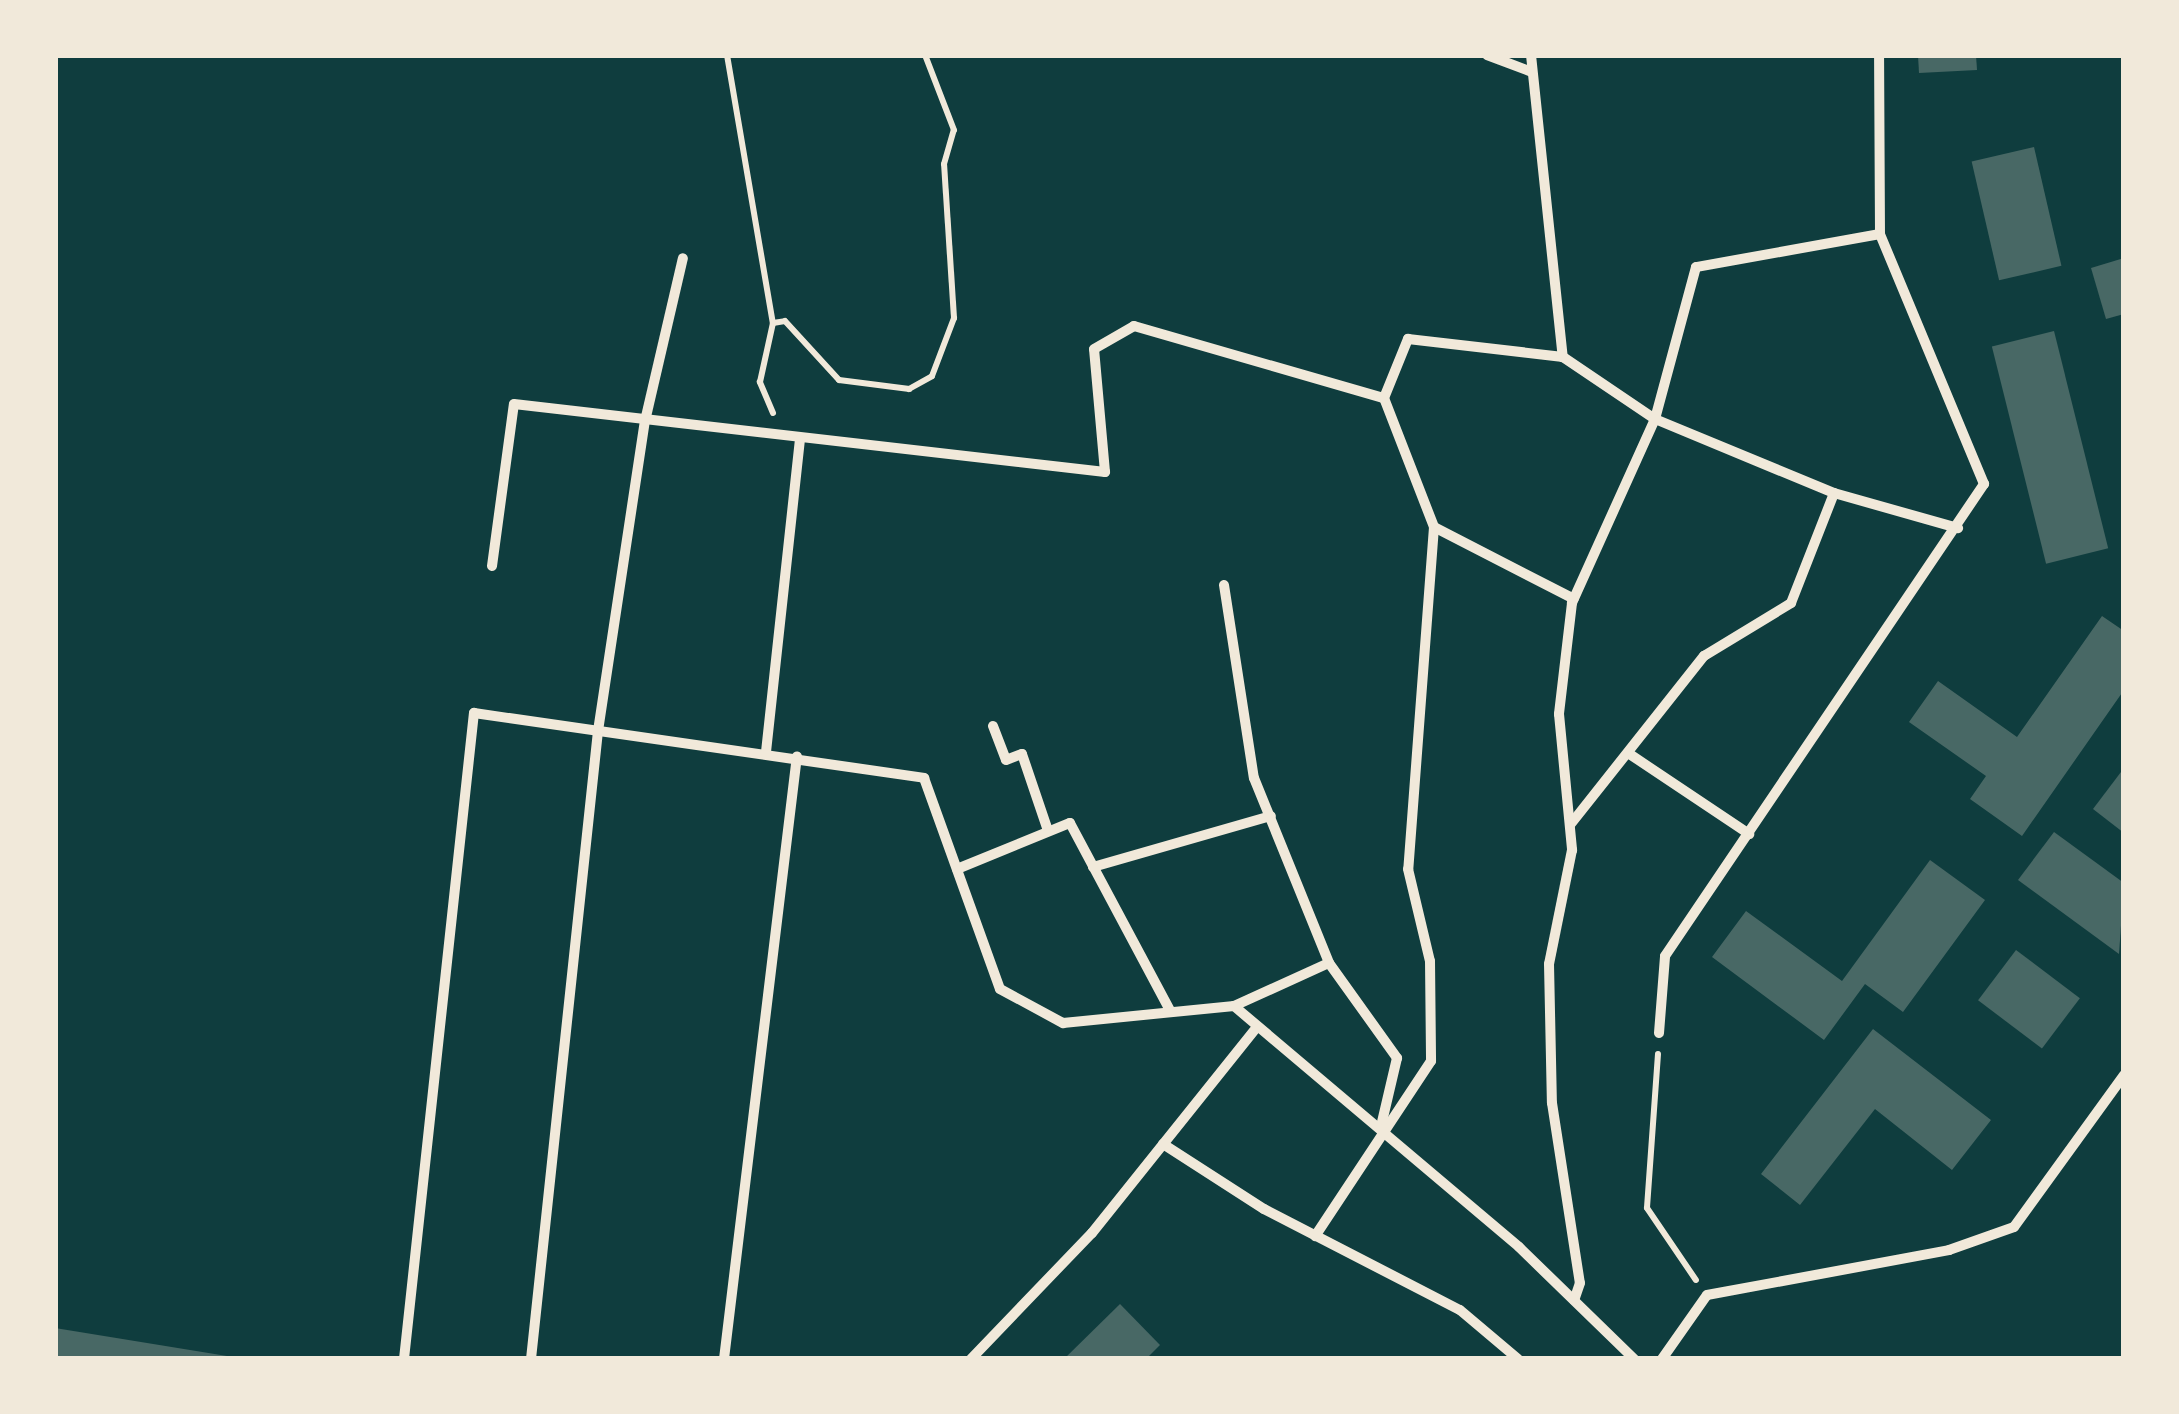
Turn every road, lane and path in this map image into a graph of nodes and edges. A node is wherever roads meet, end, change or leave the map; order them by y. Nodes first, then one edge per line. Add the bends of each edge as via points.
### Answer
1 (727, 55) edge
2 (925, 55) edge
3 (1487, 55) edge
4 (1531, 55) edge
5 (1879, 55) edge
6 (1532, 72) junction
7 (1880, 234) junction
8 (683, 258) dead end
9 (773, 323) junction
10 (1563, 357) junction
11 (1384, 398) junction
12 (1654, 419) junction
13 (644, 421) junction
14 (782, 438) junction
15 (800, 440) junction
16 (1834, 493) junction
17 (1434, 528) junction
18 (1958, 528) junction
19 (492, 566) dead end
20 (1224, 584) dead end
21 (1574, 599) junction
22 (993, 726) dead end
23 (598, 731) junction
24 (766, 752) junction
25 (1628, 752) junction
26 (797, 756) junction
27 (1271, 816) junction
28 (1569, 826) junction
29 (1048, 831) junction
30 (1749, 834) junction
31 (1093, 867) junction
32 (957, 869) junction
33 (1328, 964) junction
34 (1234, 1006) junction
35 (1171, 1012) junction
36 (1256, 1028) junction
37 (1659, 1032) joint
38 (2124, 1075) edge
39 (1379, 1132) junction
40 (1163, 1144) junction
41 (1316, 1236) junction
42 (1707, 1296) junction
43 (1574, 1300) junction
44 (404, 1359) edge
45 (531, 1359) edge
46 (724, 1359) edge
47 (971, 1359) edge
48 (1518, 1359) edge
49 (1634, 1359) edge
50 (1662, 1359) edge

1 - 9 path
2 - 9 path via 954,130 944,164 954,318 932,376 909,389 839,380 785,322
3 - 6 street
4 - 6 street
5 - 7 street
6 - 10 street
7 - 12 street via 1696,266
7 - 18 street via 1984,484
8 - 13 street
9 - 14 path via 760,382
10 - 11 street via 1408,339
10 - 12 street
11 - 15 street via 1134,326 1094,349 1104,472
11 - 17 street
12 - 16 street
12 - 21 street
13 - 14 street
13 - 19 street via 514,404
13 - 23 street
14 - 15 street
15 - 24 street
16 - 18 street
16 - 25 street via 1792,604 1704,656
17 - 21 street
17 - 39 street via 1408,870 1430,961 1431,1061
18 - 30 street
20 - 27 street via 1242,720
21 - 28 street via 1559,714
22 - 29 street via 1006,760 1022,754
23 - 24 street
23 - 44 street via 474,714
23 - 45 street
24 - 26 street
25 - 28 street
25 - 30 street
26 - 32 street via 924,778
26 - 46 street
27 - 31 street
27 - 33 street
28 - 43 street via 1549,964 1552,1103 1580,1282
29 - 31 street via 1070,822
29 - 32 street
30 - 37 street via 1665,956
31 - 35 street
32 - 35 street via 1000,989 1063,1022
33 - 34 street
33 - 39 street via 1397,1058
34 - 35 street
34 - 36 street
36 - 39 street
36 - 40 street
37 - 42 path via 1646,1208
38 - 42 street via 2014,1227 1949,1250
39 - 41 street
39 - 43 street
40 - 41 street
40 - 47 street
41 - 48 street via 1460,1310
42 - 50 street
43 - 49 street

